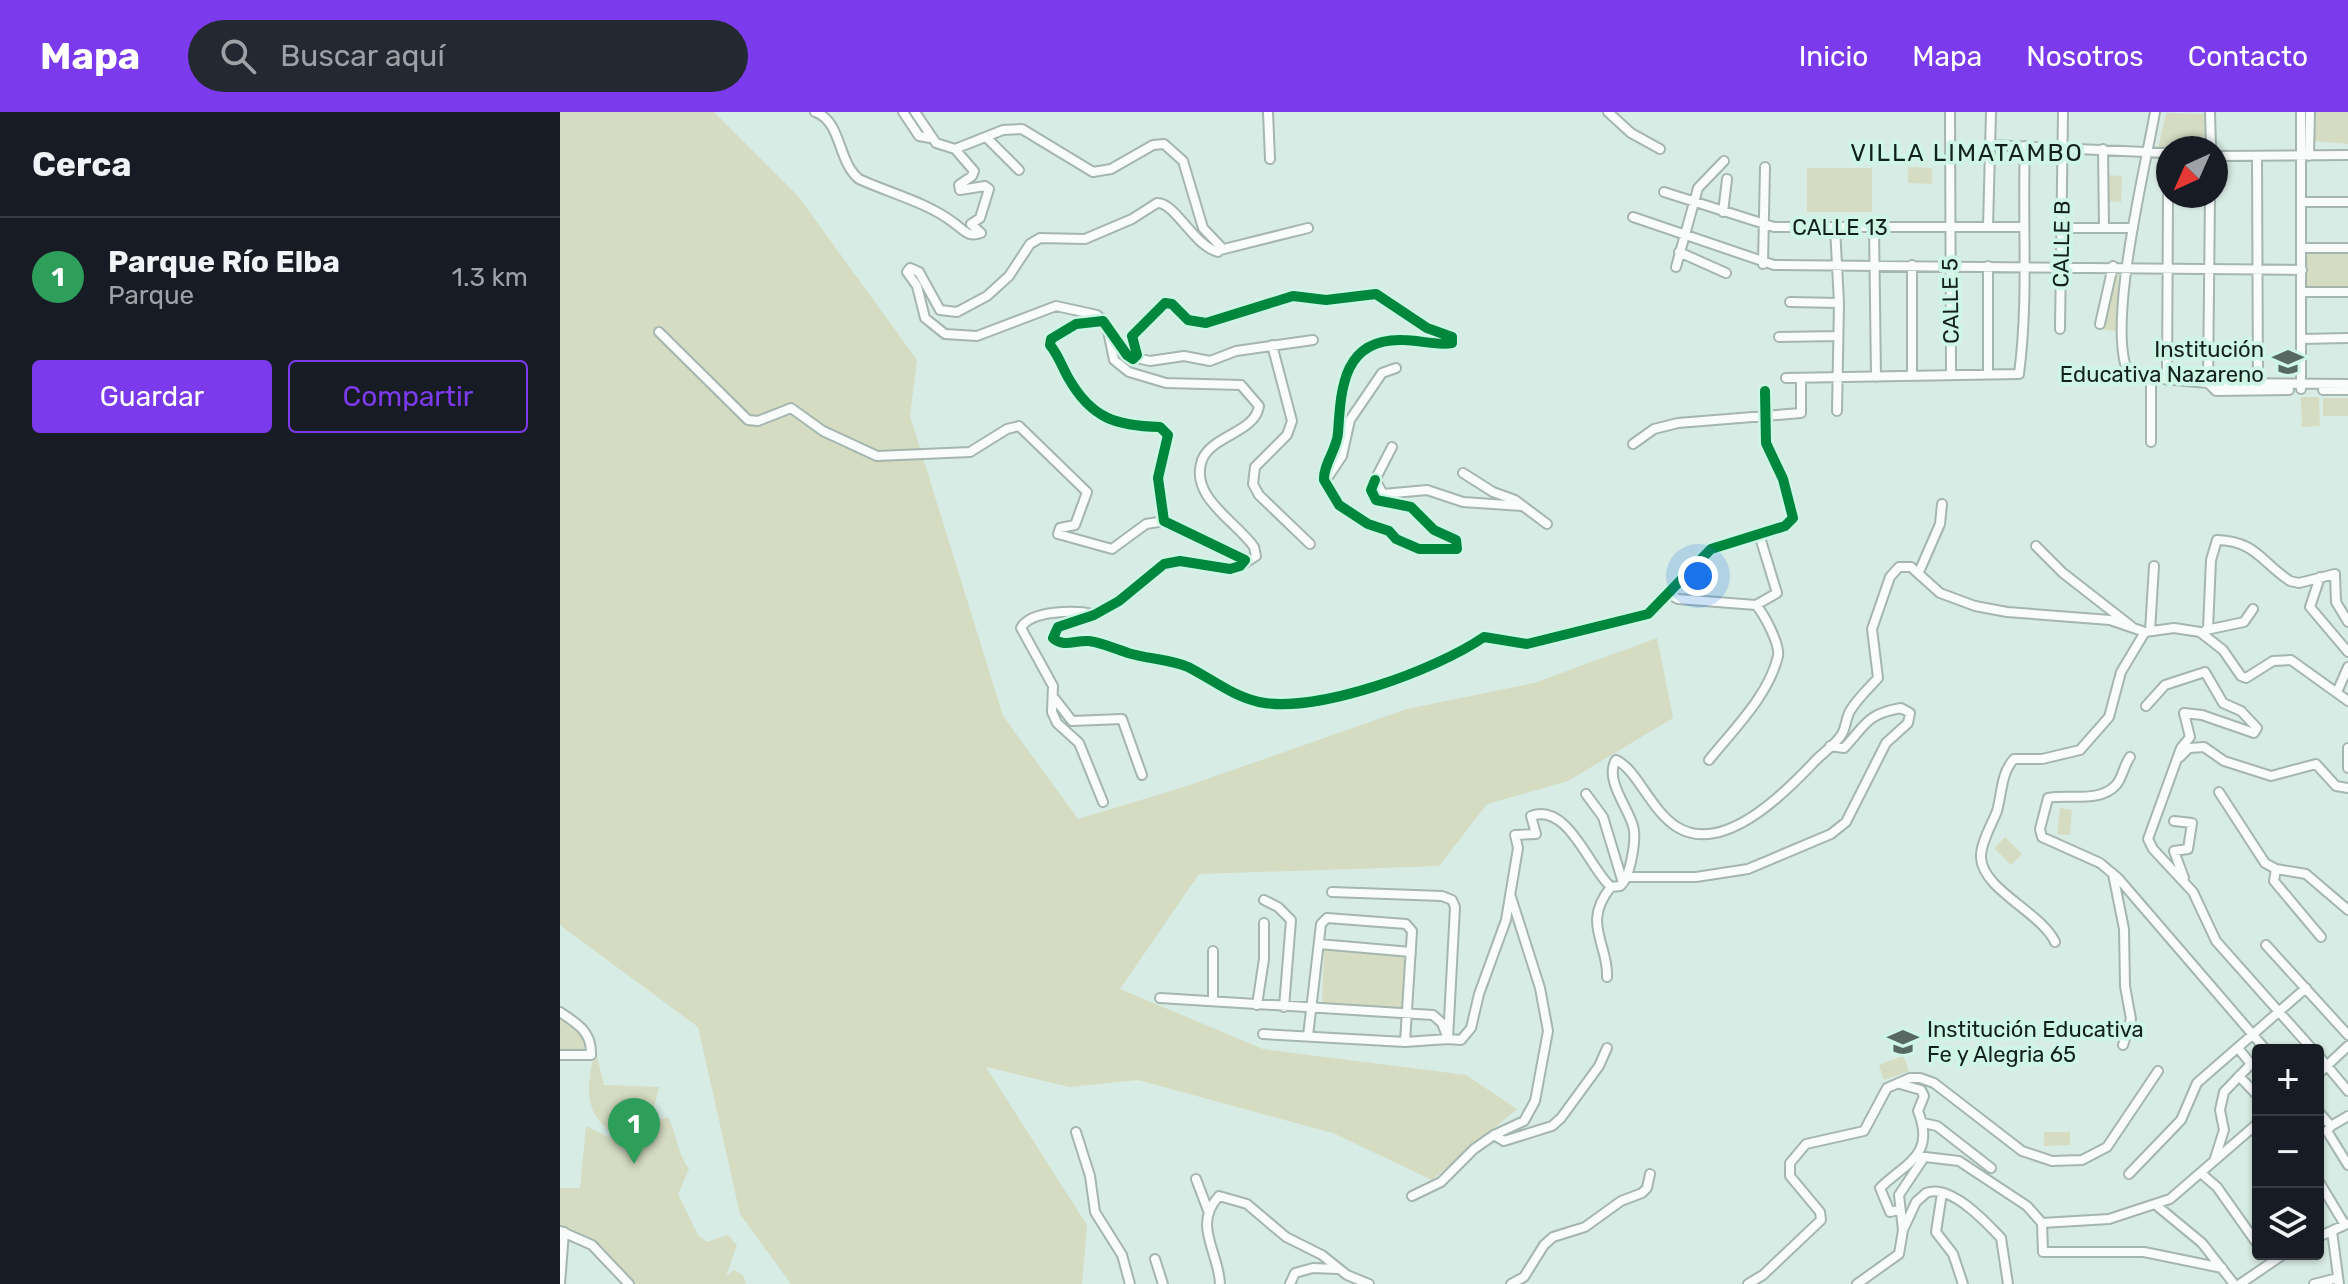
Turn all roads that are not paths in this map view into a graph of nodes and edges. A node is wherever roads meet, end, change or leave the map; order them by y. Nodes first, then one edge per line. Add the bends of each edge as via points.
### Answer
1 (815, 112) edge
2 (903, 112) edge
3 (915, 112) edge
4 (1268, 112) edge
5 (1608, 112) edge
6 (1950, 112) edge
7 (1991, 112) edge
8 (2063, 112) edge
9 (2155, 112) edge
10 (2210, 112) edge
11 (2301, 112) edge
12 (2310, 112) edge
13 (2211, 136) edge
14 (986, 137) junction
15 (930, 138) junction
16 (1990, 145) junction
17 (2025, 146) junction
18 (2062, 146) junction
19 (955, 149) junction
20 (1660, 149) dead end
21 (2103, 149) junction
22 (2148, 151) junction
23 (2156, 152) edge
24 (2348, 155) edge
25 (2228, 156) edge
26 (2257, 156) junction
27 (2306, 156) junction
28 (1270, 159) dead end
29 (1724, 161) dead end
30 (1765, 167) dead end
31 (1019, 170) dead end
32 (1727, 179) dead end
33 (1664, 192) dead end
34 (1693, 201) junction
35 (2303, 202) junction
36 (2348, 202) edge
37 (2168, 208) edge
38 (2210, 208) edge
39 (1723, 212) junction
40 (1633, 217) dead end
41 (1766, 225) junction
42 (1835, 227) junction
43 (1874, 227) junction
44 (1949, 227) junction
45 (1988, 227) junction
46 (2022, 227) junction
47 (1308, 228) dead end
48 (2061, 228) junction
49 (2104, 228) junction
50 (2133, 228) junction
51 (1683, 235) junction
52 (2302, 248) junction
53 (2348, 248) edge
54 (1220, 250) junction
55 (1679, 252) junction
56 (1763, 264) junction
57 (1837, 264) junction
58 (1874, 264) junction
59 (1912, 265) junction
60 (1950, 265) junction
61 (2023, 265) junction
62 (2061, 265) junction
63 (1988, 266) junction
64 (2113, 266) junction
65 (2125, 266) junction
66 (1676, 267) dead end
67 (2168, 268) junction
68 (2210, 268) junction
69 (2256, 269) junction
70 (2302, 270) junction
71 (1726, 273) dead end
72 (2302, 292) junction
73 (2348, 292) edge
74 (1790, 302) dead end
75 (1839, 303) junction
76 (1106, 324) junction
77 (2100, 324) dead end
78 (2060, 329) dead end
79 (659, 332) dead end
80 (1837, 336) junction
81 (1779, 337) dead end
82 (2348, 338) edge
83 (2301, 339) junction
84 (1313, 340) dead end
85 (1272, 345) junction
86 (1136, 358) junction
87 (1396, 368) dead end
88 (1988, 374) junction
89 (1951, 375) junction
90 (1912, 376) junction
91 (1876, 377) junction
92 (1786, 378) dead end
93 (1801, 378) junction
94 (1837, 378) junction
95 (2151, 379) junction
96 (2167, 380) junction
97 (2208, 383) junction
98 (2258, 387) junction
99 (2302, 387) junction
100 (2348, 387) edge
101 (1765, 391) dead end
102 (1837, 411) dead end
103 (1763, 416) junction
104 (2151, 442) dead end
105 (1633, 444) dead end
106 (1392, 447) dead end
107 (1463, 473) dead end
108 (1324, 480) junction
109 (1375, 480) junction
110 (1942, 504) dead end
111 (1522, 506) junction
112 (1164, 521) junction
113 (1547, 524) dead end
114 (1759, 534) junction
115 (1310, 544) dead end
116 (2036, 546) dead end
117 (1245, 563) junction
118 (2154, 566) dead end
119 (1919, 572) junction
120 (2320, 577) junction
121 (1670, 595) junction
122 (1756, 605) junction
123 (2253, 609) dead end
124 (1094, 615) junction
125 (2348, 622) edge
126 (2145, 631) junction
127 (2204, 631) junction
128 (2348, 652) edge
129 (2348, 667) edge
130 (2337, 692) junction
131 (1053, 695) junction
132 (2348, 701) edge
133 (2146, 706) dead end
134 (1830, 746) junction
135 (2348, 748) edge
136 (2130, 757) dead end
137 (2180, 757) junction
138 (1709, 760) dead end
139 (2348, 768) edge
140 (1142, 775) dead end
141 (2348, 788) edge
142 (2219, 792) dead end
143 (1586, 794) dead end
144 (1103, 802) dead end
145 (2174, 821) dead end
146 (2276, 869) junction
147 (2112, 872) junction
148 (1626, 880) junction
149 (1611, 887) junction
150 (1332, 892) dead end
151 (2193, 892) junction
152 (1511, 897) junction
153 (1264, 900) dead end
154 (2348, 910) edge
155 (1264, 923) dead end
156 (2321, 937) dead end
157 (2055, 942) dead end
158 (1319, 944) junction
159 (2266, 945) dead end
160 (1213, 951) dead end
161 (1411, 952) junction
162 (1607, 977) dead end
163 (2306, 988) junction
164 (1160, 998) dead end
165 (1213, 1000) junction
166 (1257, 1005) junction
167 (1284, 1007) junction
168 (1312, 1010) junction
169 (560, 1012) edge
170 (2280, 1012) junction
171 (1406, 1015) junction
172 (1263, 1034) dead end
173 (2253, 1035) junction
174 (2348, 1035) edge
175 (1308, 1036) junction
176 (1448, 1039) junction
177 (1405, 1042) junction
178 (2261, 1044) edge
179 (2308, 1044) edge
180 (2123, 1045) dead end
181 (2348, 1046) edge
182 (1607, 1048) dead end
183 (2238, 1048) junction
184 (560, 1055) edge
185 (2324, 1062) edge
186 (2328, 1066) junction
187 (2324, 1069) edge
188 (2158, 1071) dead end
189 (2239, 1076) junction
190 (1897, 1084) junction
191 (2252, 1090) edge
192 (2348, 1091) edge
193 (2322, 1116) edge
194 (2348, 1116) edge
195 (1923, 1123) junction
196 (2331, 1126) junction
197 (2252, 1128) edge
198 (1076, 1132) dead end
199 (1494, 1135) junction
200 (1972, 1155) junction
201 (1920, 1158) junction
202 (1946, 1158) junction
203 (2215, 1159) junction
204 (2348, 1165) edge
205 (1991, 1168) dead end
206 (1650, 1174) dead end
207 (2129, 1174) dead end
208 (2202, 1174) junction
209 (1196, 1179) dead end
210 (2323, 1188) edge
211 (1942, 1193) junction
212 (1412, 1196) dead end
213 (2156, 1205) junction
214 (1899, 1210) junction
215 (1209, 1213) junction
216 (2042, 1223) junction
217 (2347, 1224) edge
218 (1903, 1230) junction
219 (2332, 1231) junction
220 (562, 1232) edge
221 (2324, 1234) edge
222 (2252, 1237) edge
223 (1155, 1259) dead end
224 (2265, 1260) edge
225 (2222, 1268) junction
226 (1338, 1269) junction
227 (2338, 1281) edge
228 (560, 1284) edge
229 (629, 1284) edge
230 (1130, 1284) edge
231 (1163, 1284) edge
232 (1220, 1284) edge
233 (1290, 1284) edge
234 (1369, 1284) edge
235 (1511, 1284) edge
236 (1748, 1284) edge
237 (1857, 1284) edge
238 (1963, 1284) edge
239 (2008, 1284) edge
240 (2237, 1284) edge
241 (2314, 1284) edge

1 - 19 street via 834,127 844,162 859,179 978,235 971,224 980,218 989,189 960,190 974,171
2 - 15 street via 919,136
3 - 15 street
4 - 28 street
5 - 20 street
6 - 44 street, CALLE 5
7 - 16 street
8 - 18 street, CALLE B
9 - 22 street
10 - 13 street
11 - 27 street
12 - 27 street
14 - 19 street
14 - 31 street
14 - 54 street via 1022,129 1099,173 1164,144 1183,161 1203,228
15 - 19 street
16 - 17 street
16 - 45 street
17 - 18 street
17 - 46 street
18 - 21 street
18 - 48 street, CALLE B
21 - 22 street
21 - 49 street
22 - 23 street
22 - 50 street
24 - 27 street
25 - 26 street
26 - 27 street
26 - 69 street
27 - 35 street
29 - 34 street via 1703,180
30 - 41 street
32 - 39 street
33 - 34 street, CALLE 13
34 - 39 street, CALLE 13
34 - 51 street
35 - 36 street
35 - 52 street
37 - 67 street
38 - 68 street
39 - 41 street, CALLE 13
40 - 51 street
41 - 42 street, CALLE 13
41 - 56 street
42 - 43 street, CALLE 13
42 - 57 street
43 - 44 street, CALLE 13
43 - 58 street
44 - 45 street, CALLE 13
44 - 60 street, CALLE 5
45 - 46 street, CALLE 13
46 - 61 street
47 - 54 street
48 - 49 street
48 - 62 street, CALLE B
49 - 50 street
50 - 65 street
51 - 55 street
51 - 56 street
52 - 53 street
52 - 70 street
54 - 76 street via 1203,245 1170,207 1157,203 1085,239 1040,238 995,289 954,313 938,307 919,272 907,272 917,286 925,318 945,334 977,336 1056,306 1097,315
55 - 66 street
55 - 71 street
56 - 57 street
57 - 58 street
57 - 75 street
58 - 59 street
58 - 91 street
59 - 60 street
59 - 90 street
60 - 63 street
60 - 89 street, CALLE 5
61 - 62 street
61 - 63 street
61 - 88 street via 2025,328 2019,374
62 - 64 street
62 - 78 street, CALLE B
63 - 88 street
64 - 65 street
64 - 77 street
65 - 67 street
65 - 95 street via 2124,351 2130,376
67 - 68 street
67 - 96 street
68 - 69 street
68 - 97 street
69 - 70 street
69 - 98 street
70 - 72 street
72 - 73 street
72 - 83 street
74 - 75 street
75 - 80 street
76 - 86 street via 1127,355
76 - 112 street via 1076,324 1056,335 1050,345 1075,389 1100,414 1115,424 1165,430 1168,439 1158,478
76 - 117 street via 1114,360 1129,372 1166,383 1241,385 1259,406 1253,420 1207,452 1199,477 1204,492 1254,547 1256,556
79 - 112 street via 748,420 791,408 823,431 877,456 970,452 1019,426 1087,492 1075,525 1060,528 1058,534 1112,549 1146,524
80 - 81 street
80 - 94 street
82 - 83 street
83 - 99 street
84 - 85 street
85 - 86 street via 1210,361
85 - 115 street via 1292,421 1287,435 1255,467 1253,484
86 - 108 street via 1132,336 1167,302 1188,320 1206,323 1279,299 1326,300 1370,292 1427,328 1452,337 1450,344 1385,342 1355,358 1344,376 1337,443
87 - 108 street via 1382,373 1350,420 1342,456
88 - 89 street
89 - 90 street
90 - 91 street
91 - 94 street
92 - 93 street
93 - 94 street
93 - 103 street via 1801,413
94 - 102 street
95 - 96 street
95 - 104 street
96 - 97 street
97 - 98 street
97 - 98 street via 2216,391
98 - 99 street
99 - 100 street
101 - 103 street
103 - 105 street via 1654,429
103 - 114 street via 1766,443 1793,518
106 - 109 street
107 - 111 street
108 - 109 street via 1339,505 1397,540 1419,549 1457,549 1456,540 1434,530 1414,509 1376,500 1371,490
109 - 111 street via 1386,495 1422,490 1453,500
110 - 119 street via 1940,524
111 - 113 street
112 - 117 street
114 - 121 street via 1711,549
114 - 122 street via 1777,593
116 - 126 street via 2063,573
117 - 124 street via 1230,569 1180,561 1164,564
118 - 126 street
119 - 126 street via 1940,593 1965,603 2007,612 2110,620
119 - 134 street via 1911,567 1893,571 1872,629 1880,673
120 - 125 street via 2335,574 2334,596
120 - 127 street via 2290,581 2248,545 2217,540
120 - 128 street via 2310,607
121 - 122 street
121 - 124 street via 1648,614 1575,635 1527,644 1484,637 1460,654 1402,678 1276,705 1238,696 1186,666 1091,641 1063,644 1053,638 1055,629 1067,621
122 - 138 street via 1778,654 1756,703
123 - 127 street via 2244,622
124 - 131 street via 1063,610 1023,623 1022,635 1044,664
126 - 127 street
126 - 157 street via 2121,672 2109,717 2080,750 2014,759 1982,849 1989,876
127 - 130 street via 2241,676 2273,661 2291,660
129 - 130 street
130 - 132 street
131 - 140 street via 1072,721 1122,719
131 - 144 street via 1057,723 1079,743
133 - 137 street via 2165,685 2205,672 2224,704 2244,714 2257,731 2184,713 2191,734
134 - 148 street via 1793,786 1761,810 1734,826 1696,834 1678,828 1651,805 1639,783 1616,760 1612,765 1618,793 1634,827
134 - 148 street via 1844,748 1865,720 1885,711 1901,708 1910,713 1908,723 1886,743 1846,822 1831,834 1748,869
135 - 139 street
136 - 147 street via 2119,782 2109,790 2048,798 2040,829 2042,837
137 - 141 street via 2189,748 2204,747 2224,761 2271,776 2316,764 2336,786
137 - 151 street via 2148,839
142 - 146 street via 2265,863
143 - 148 street via 1603,817
145 - 151 street via 2192,823 2188,849 2174,855
146 - 154 street via 2306,874
146 - 156 street via 2274,881
147 - 173 street
147 - 180 street via 2124,929 2131,1019
148 - 149 street
149 - 152 street via 1563,823 1534,814 1536,834 1515,835
149 - 162 street via 1603,896 1597,924
150 - 176 street via 1452,900
151 - 170 street via 2216,941
152 - 176 street via 1471,1028 1461,1040
152 - 199 street via 1548,1031 1529,1116
153 - 167 street via 1291,920
155 - 166 street
158 - 161 street
158 - 161 street via 1327,918 1406,924 1412,931
158 - 168 street
159 - 163 street
160 - 165 street
161 - 171 street
163 - 170 street
163 - 174 street
164 - 165 street
165 - 166 street
166 - 167 street
167 - 168 street
168 - 171 street
168 - 175 street
169 - 184 street via 585,1030 591,1055
170 - 173 street
170 - 179 street
171 - 176 street via 1439,1019
171 - 177 street
172 - 175 street
173 - 178 street
173 - 183 street
175 - 177 street
176 - 177 street
181 - 186 street
182 - 199 street via 1552,1126 1504,1141
183 - 189 street via 2251,1064
183 - 207 street via 2197,1083 2181,1120
185 - 186 street
186 - 187 street
186 - 192 street
188 - 190 street via 2107,1147 2082,1160 2052,1161 2022,1151 1934,1083 1910,1078
189 - 191 street
189 - 203 street via 2224,1092 2224,1130
190 - 195 street via 1921,1090 1918,1111
190 - 236 street via 1879,1098 1864,1131 1806,1144 1790,1163 1790,1176 1821,1220
193 - 196 street
194 - 196 street
195 - 200 street via 1937,1126
195 - 201 street
196 - 204 street via 2327,1131
197 - 203 street
198 - 230 street via 1095,1212 1122,1255
199 - 212 street via 1441,1182
200 - 202 street
200 - 205 street
201 - 202 street
201 - 214 street via 1902,1187
201 - 214 street via 1880,1188 1890,1212
202 - 216 street via 1980,1172
203 - 208 street
206 - 235 street via 1642,1193 1544,1245 1524,1277
208 - 213 street
208 - 222 street
209 - 215 street
210 - 217 street
211 - 218 street via 1932,1191 1916,1202
211 - 238 street via 1936,1232 1953,1254
211 - 239 street via 1966,1206 2001,1238
213 - 216 street via 2109,1219
213 - 225 street via 2202,1243
214 - 218 street
215 - 226 street via 1219,1196 1247,1204 1286,1237
215 - 232 street via 1206,1238 1217,1259
216 - 225 street via 2043,1252 2144,1252
217 - 219 street
218 - 237 street via 1898,1256
219 - 221 street
219 - 227 street
220 - 228 street
220 - 229 street via 592,1245
223 - 231 street
224 - 240 street
225 - 240 street
226 - 233 street via 1305,1269 1295,1273
226 - 234 street
227 - 241 street

